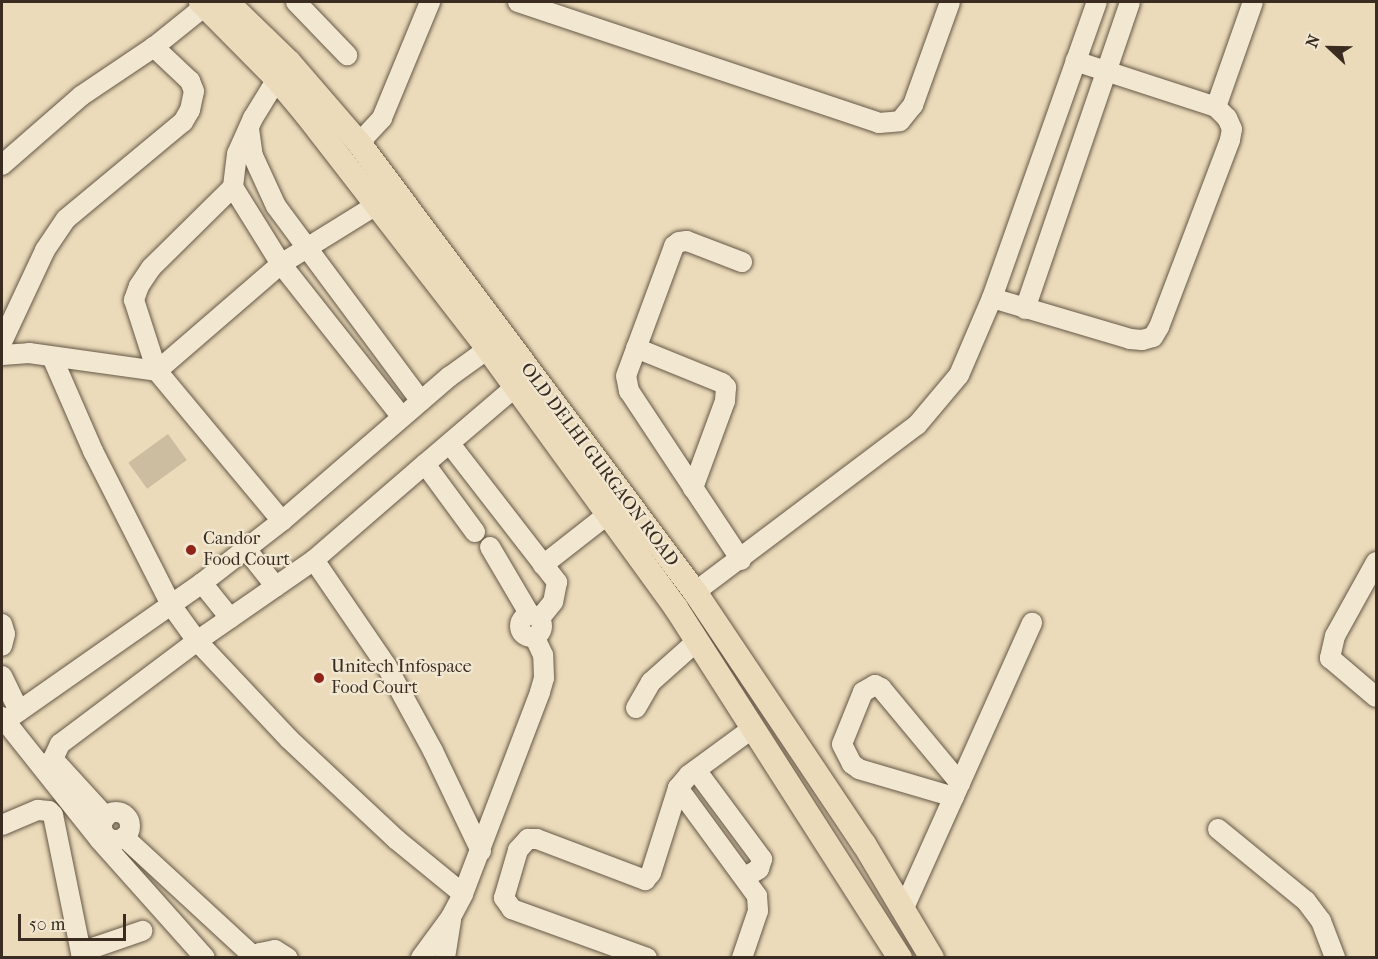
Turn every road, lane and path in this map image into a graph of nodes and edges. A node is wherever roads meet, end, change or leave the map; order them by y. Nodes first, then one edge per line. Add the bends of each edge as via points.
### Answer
1 (296, 2) edge
2 (430, 2) edge
3 (518, 2) edge
4 (950, 2) edge
5 (1097, 2) edge
6 (1130, 2) edge
7 (1253, 2) edge
8 (211, 3) edge
9 (154, 47) junction
10 (347, 55) dead end
11 (1075, 61) junction
12 (1105, 70) junction
13 (277, 79) junction
14 (1216, 106) junction
15 (314, 107) junction
16 (249, 129) junction
17 (359, 143) junction
18 (2, 165) edge
19 (233, 187) junction
20 (376, 205) junction
21 (306, 250) junction
22 (742, 262) dead end
23 (281, 264) junction
24 (992, 298) junction
25 (1026, 309) junction
26 (636, 348) junction
27 (488, 349) junction
28 (2, 352) edge
29 (52, 357) junction
30 (157, 371) junction
31 (515, 387) junction
32 (421, 401) junction
33 (402, 417) junction
34 (450, 444) junction
35 (424, 464) junction
36 (693, 488) junction
37 (608, 514) junction
38 (282, 521) junction
39 (246, 549) junction
40 (314, 560) junction
41 (741, 560) junction
42 (1377, 562) edge
43 (543, 565) junction
44 (202, 583) junction
45 (276, 587) junction
46 (695, 592) junction
47 (171, 605) junction
48 (230, 618) junction
49 (535, 623) junction
50 (1032, 623) dead end
51 (2, 624) edge
52 (197, 641) junction
53 (697, 641) junction
54 (2, 646) edge
55 (2, 676) edge
56 (1377, 697) edge
57 (636, 708) dead end
58 (9, 716) edge
59 (753, 728) junction
60 (696, 770) junction
61 (678, 788) junction
62 (957, 790) junction
63 (2, 825) edge
64 (1218, 830) dead end
65 (108, 832) junction
66 (481, 851) junction
67 (745, 877) junction
68 (463, 894) junction
69 (903, 910) junction
70 (451, 916) junction
71 (142, 931) dead end
72 (928, 950) edge
73 (81, 955) edge
74 (205, 957) edge
75 (255, 957) edge
76 (288, 957) edge
77 (421, 957) edge
78 (445, 957) edge
79 (647, 957) edge
80 (742, 957) edge
81 (899, 957) edge
82 (1335, 957) edge

1 - 10 street
2 - 17 street via 382,118
3 - 4 street via 879,123 900,121 913,105
5 - 11 street
6 - 12 street
7 - 14 street
8 - 9 street
8 - 13 main road, OLD DELHI GURGAON ROAD
8 - 15 main road, OLD DELHI GURGAON ROAD via 289,62
9 - 18 street via 81,96
9 - 28 street via 190,81 194,91 190,110 183,122 94,193 61,225 45,250
11 - 12 street
11 - 24 street
12 - 14 street
12 - 25 street
13 - 15 main road, OLD DELHI GURGAON ROAD
13 - 16 street
14 - 25 street via 1232,129 1230,140 1153,337 1130,339
15 - 17 main road, OLD DELHI GURGAON ROAD
15 - 20 main road, OLD DELHI GURGAON ROAD
16 - 19 street via 237,154
16 - 21 street via 264,181
17 - 46 main road, OLD DELHI GURGAON ROAD
19 - 23 street
19 - 30 street via 151,268 139,286 134,300
20 - 21 street
20 - 27 main road, OLD DELHI GURGAON ROAD
21 - 23 street
21 - 32 street
22 - 26 street via 687,241 674,246
23 - 30 street
23 - 33 street
24 - 25 street
24 - 41 street via 959,375 917,424
26 - 36 street via 626,376 629,391
26 - 36 street via 726,387 725,401
27 - 31 main road, OLD DELHI GURGAON ROAD
27 - 32 street
28 - 29 street
29 - 30 street
29 - 47 street via 93,451
30 - 38 street
31 - 34 street
31 - 37 main road, OLD DELHI GURGAON ROAD
32 - 33 street
33 - 38 street
34 - 35 street
34 - 43 street
35 - 40 street
35 - 49 street via 474,532 487,532 489,546
36 - 41 street
37 - 43 street
37 - 53 main road, OLD DELHI GURGAON ROAD
38 - 39 street
39 - 44 street
39 - 45 street
40 - 45 street
40 - 66 street via 386,665
41 - 46 street
42 - 56 street via 1335,636 1330,658
43 - 49 street via 556,582 556,591 553,602
44 - 47 street
44 - 48 street
45 - 48 street
46 - 69 main road, OLD DELHI GURGAON ROAD via 864,844
47 - 52 street
47 - 58 street
48 - 52 street
49 - 66 street via 544,678
50 - 62 street
51 - 54 street
52 - 65 street via 56,749 53,759
52 - 68 street via 289,739 397,840
53 - 57 street via 651,682
53 - 59 main road, OLD DELHI GURGAON ROAD
55 - 58 street
58 - 65 street
59 - 60 street
59 - 81 main road, OLD DELHI GURGAON ROAD
60 - 61 street
60 - 67 street via 762,859 759,868
61 - 67 street
61 - 79 street via 651,873 645,880 528,839 518,850 504,898 512,909
62 - 62 street via 881,688 875,685 862,692 842,744 852,764 859,770
62 - 69 street
63 - 73 street via 38,810 53,815
64 - 82 street via 1306,901 1321,921
65 - 74 street
65 - 75 street
66 - 68 street
67 - 80 street via 760,905
68 - 70 street
69 - 72 main road, OLD DELHI GURGAON ROAD
70 - 77 street
70 - 78 street
71 - 73 street
72 - 81 street
75 - 76 street via 275,950

